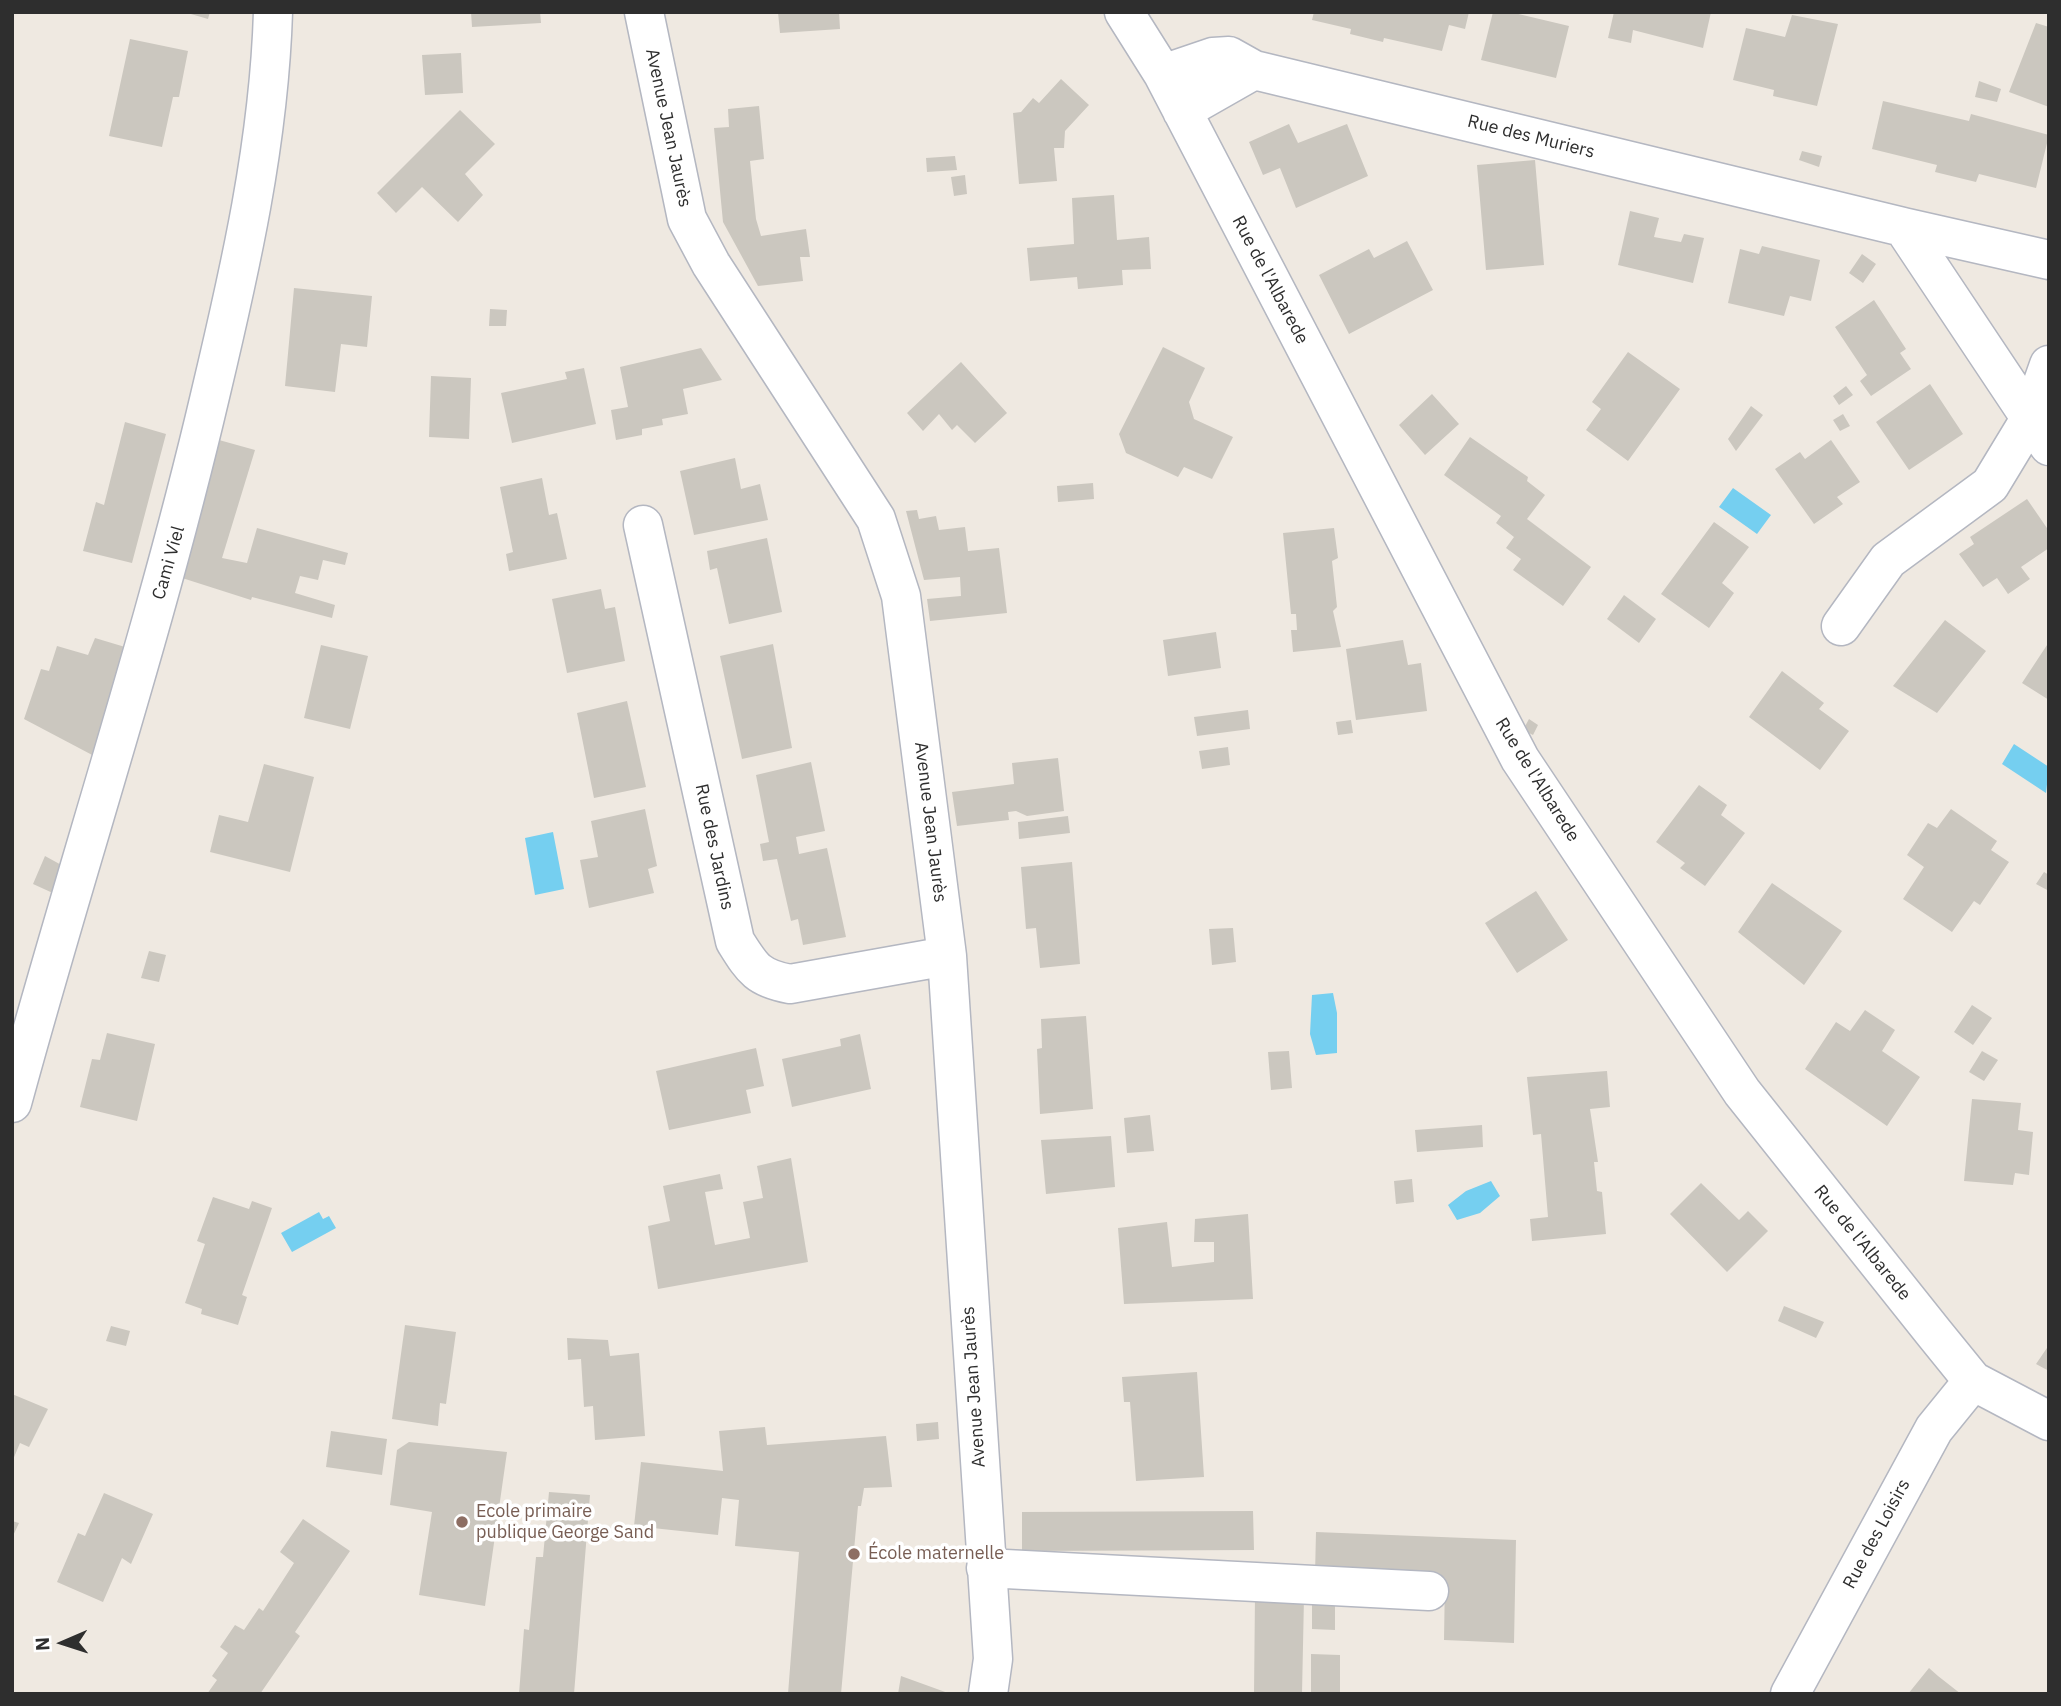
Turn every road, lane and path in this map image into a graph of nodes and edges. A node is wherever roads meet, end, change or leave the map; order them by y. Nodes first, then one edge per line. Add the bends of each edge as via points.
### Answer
1 (273, 12) edge
2 (644, 12) edge
3 (1124, 12) edge
4 (1254, 70) junction
5 (1163, 74) junction
6 (1182, 111) junction
7 (1903, 227) junction
8 (2049, 260) edge
9 (2049, 365) edge
10 (2040, 433) edge
11 (643, 525) dead end
12 (1841, 626) dead end
13 (947, 956) junction
14 (14, 1088) edge
15 (1973, 1381) junction
16 (2049, 1422) edge
17 (986, 1568) junction
18 (1429, 1591) dead end
19 (988, 1694) edge
20 (1790, 1694) edge

1 - 14 street, Cami Viel via 248,238 184,505
2 - 13 street, Avenue Jean Jaurès via 687,219 711,264 876,519 897,583
3 - 5 street, Rue de l'Albarede
4 - 5 street, Rue des Muriers via 1228,56
4 - 6 street
4 - 7 street, Rue des Muriers
5 - 6 street, Rue de l'Albarede
6 - 15 street, Rue de l'Albarede via 1520,759 1742,1092
7 - 8 street, Rue des Muriers
7 - 10 street
9 - 10 street
10 - 12 street via 1990,485 1888,561
11 - 13 street, Rue des Jardins via 735,941 751,967 767,980 790,984
13 - 17 street, Avenue Jean Jaurès
15 - 16 street, Rue de l'Albarede
15 - 20 street, Rue des Loisirs via 1934,1429
17 - 18 street
17 - 19 street, Avenue Jean Jaurès via 992,1659

